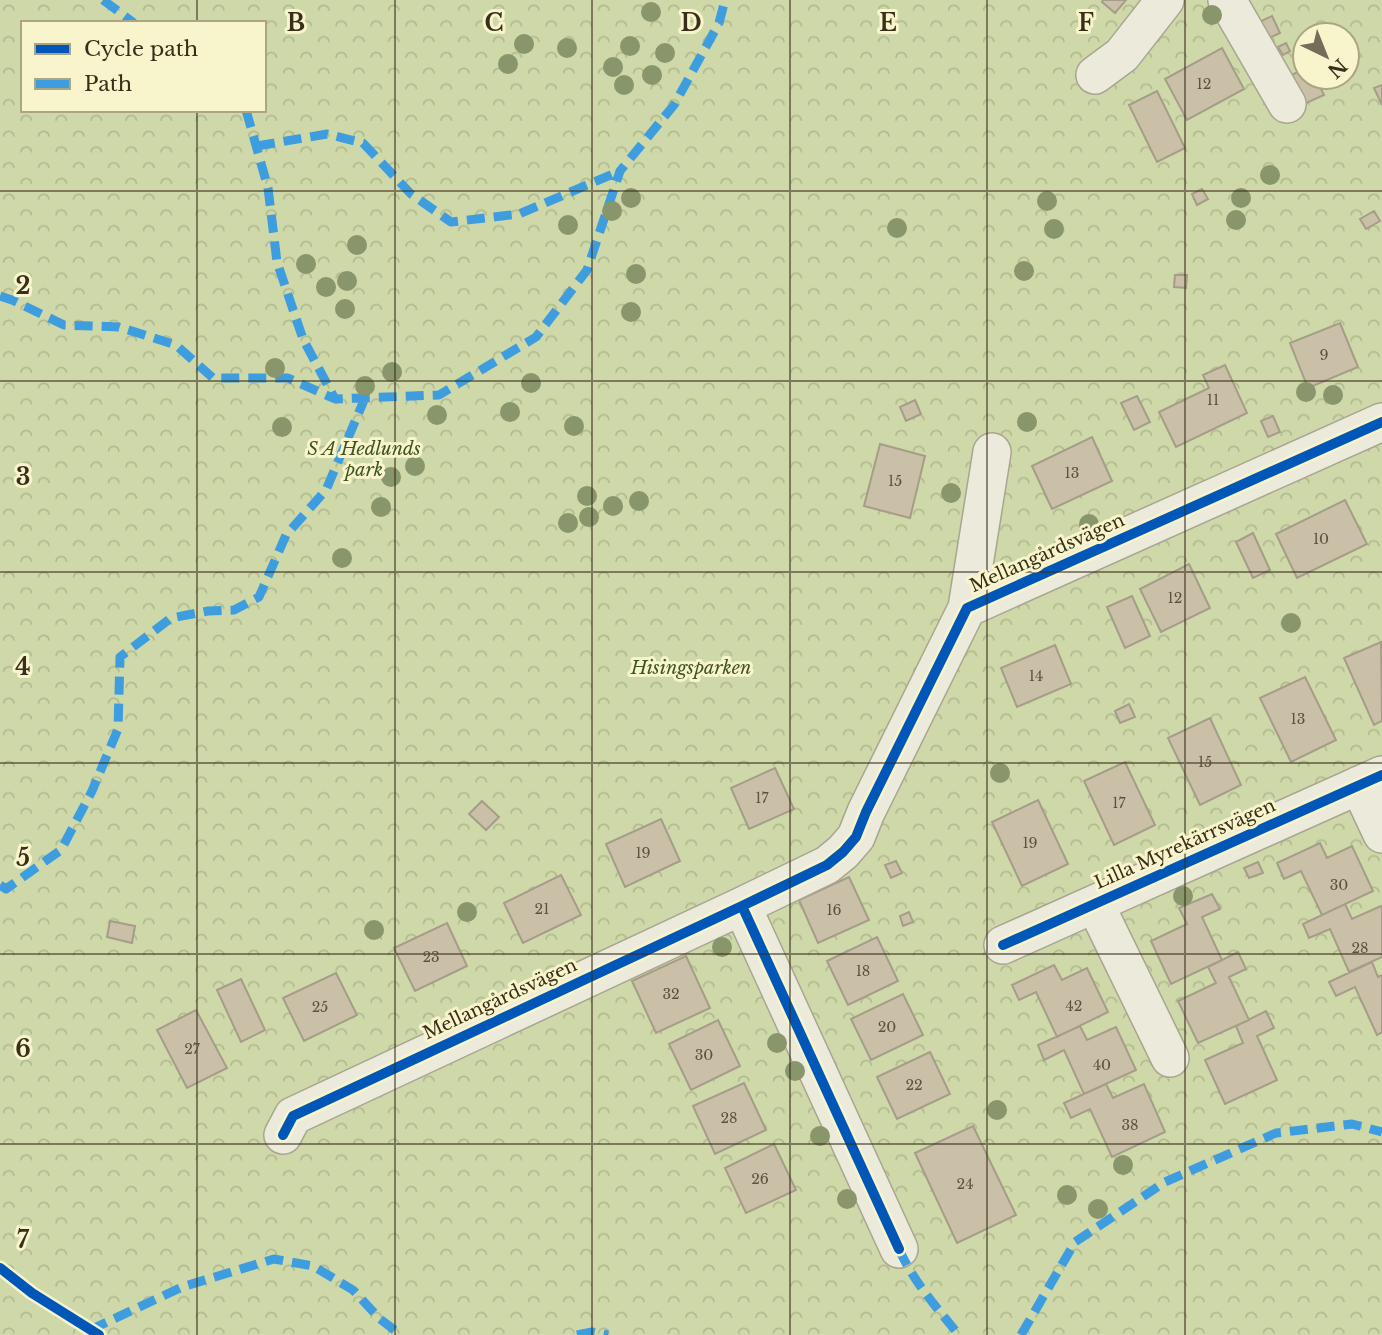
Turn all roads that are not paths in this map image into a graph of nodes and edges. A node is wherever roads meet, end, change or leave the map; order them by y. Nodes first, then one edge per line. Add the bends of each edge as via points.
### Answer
1 (1165, 0) edge
2 (1227, 0) edge
3 (1095, 75) dead end
4 (1287, 104) dead end
5 (1382, 422) edge
6 (992, 452) dead end
7 (967, 608) junction
8 (1371, 780) edge
9 (1382, 834) edge
10 (1095, 904) junction
11 (742, 906) junction
12 (1003, 945) dead end
13 (1170, 1058) dead end
14 (283, 1135) dead end
15 (899, 1249) dead end

1 - 3 street via 1122,55
2 - 4 street
5 - 7 street, Mellangårdsvägen
6 - 7 street, Mellangårdsvägen
7 - 11 street, Mellangårdsvägen via 856,837 827,864
8 - 9 street, Lilla Myrekärrsvägen
8 - 10 street, Lilla Myrekärrsvägen
10 - 12 street, Lilla Myrekärrsvägen
10 - 13 street, Lilla Myrekärrsvägen
11 - 14 street, Mellangårdsvägen via 293,1115
11 - 15 street

